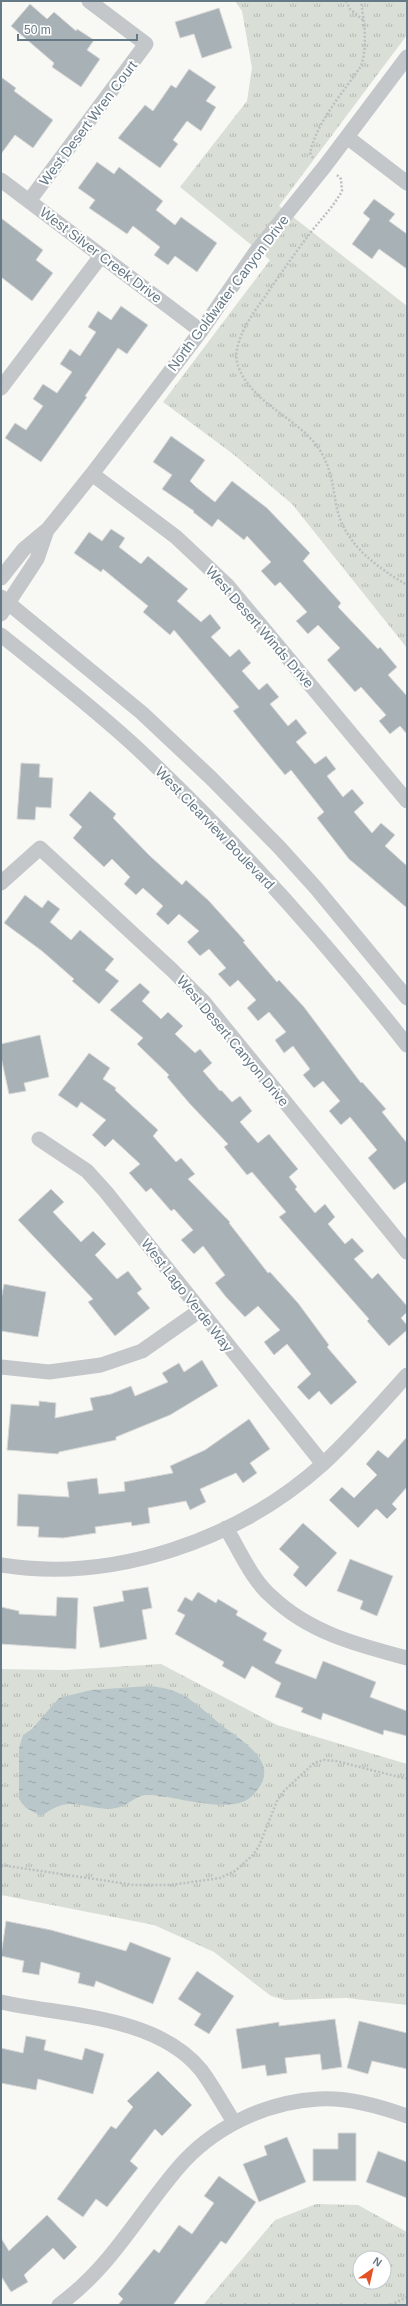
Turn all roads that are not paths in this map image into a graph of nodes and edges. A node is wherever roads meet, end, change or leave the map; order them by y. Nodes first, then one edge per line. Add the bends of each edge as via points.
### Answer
1 (89, 1) edge
2 (407, 58) edge
3 (347, 137) junction
4 (1, 180) edge
5 (407, 183) edge
6 (29, 201) junction
7 (102, 256) junction
8 (200, 331) junction
9 (1, 388) edge
10 (92, 474) junction
11 (48, 529) junction
12 (1, 578) edge
13 (3, 604) edge
14 (1, 635) edge
15 (407, 801) edge
16 (1, 883) edge
17 (407, 998) edge
18 (407, 1045) edge
19 (39, 1139) dead end
20 (407, 1252) edge
21 (199, 1311) junction
22 (1, 1367) edge
23 (407, 1375) edge
24 (323, 1464) junction
25 (226, 1528) junction
26 (1, 1565) edge
27 (407, 1658) edge
28 (1, 2002) edge
29 (407, 2116) edge
30 (234, 2122) junction
31 (59, 2305) edge

1 - 6 street, West Desert Wren Court via 146,44
2 - 3 street, North Goldwater Canyon Drive
3 - 5 street
3 - 8 street, North Goldwater Canyon Drive via 255,253
4 - 6 street, West Silver Creek Drive
6 - 7 street, West Silver Creek Drive
7 - 8 street, West Silver Creek Drive
7 - 9 street
8 - 10 street, North Goldwater Canyon Drive
10 - 11 street, North Goldwater Canyon Drive
10 - 15 street, West Desert Winds Drive via 176,537 228,586
11 - 12 street, North Goldwater Canyon Drive via 24,549
11 - 13 street, North Goldwater Canyon Drive via 37,559
13 - 17 street via 137,708 211,778 316,888
14 - 18 street, West Clearview Boulevard via 138,749 199,810 298,915
16 - 20 street, West Desert Canyon Drive via 40,848 203,1001
19 - 21 street, West Lago Verde Way via 87,1171
21 - 22 street via 142,1351 101,1365 49,1372
21 - 24 street, West Lago Verde Way
23 - 24 street
24 - 25 street via 276,1498
25 - 26 street via 171,1550 122,1563 66,1569
25 - 27 street via 252,1572 271,1597 296,1616 328,1634
28 - 30 street via 99,2018 163,2039 201,2070
29 - 30 street via 371,2104 318,2099 280,2106
30 - 31 street via 201,2145 178,2168 114,2253 93,2276

